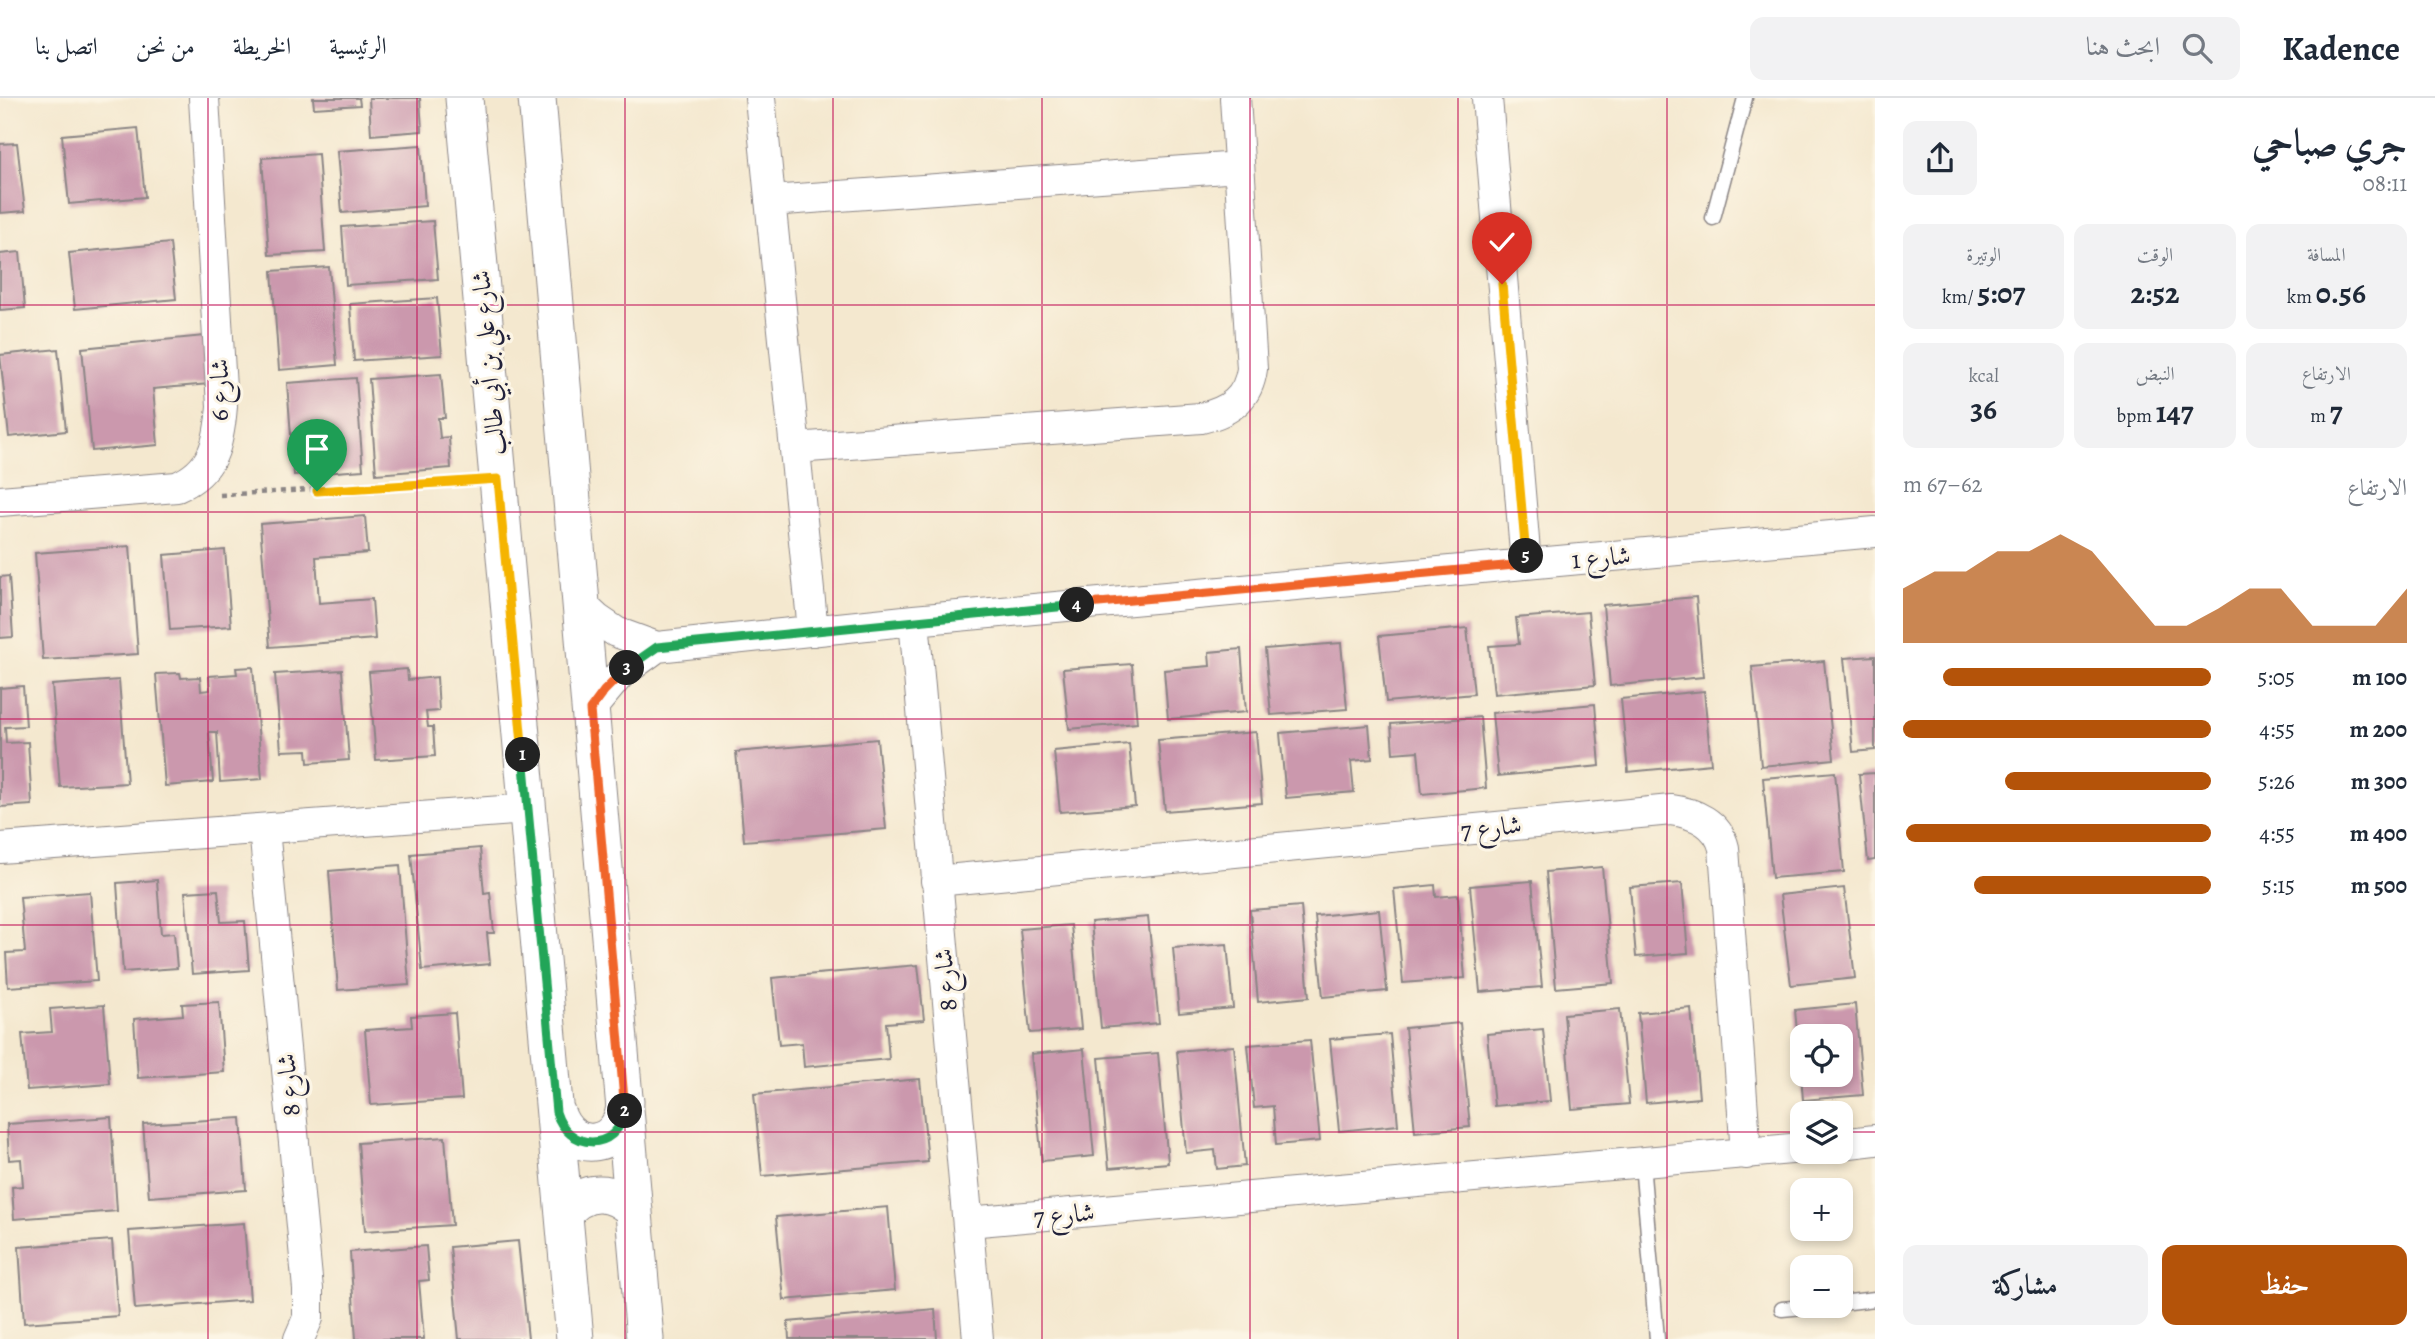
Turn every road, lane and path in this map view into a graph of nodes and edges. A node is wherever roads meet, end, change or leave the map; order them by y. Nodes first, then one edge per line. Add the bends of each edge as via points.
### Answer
1 (204, 98) edge
2 (464, 98) edge
3 (537, 98) edge
4 (760, 98) edge
5 (1235, 98) edge
6 (1486, 98) edge
7 (1745, 98) edge
8 (1239, 166) junction
9 (771, 201) junction
10 (1713, 218) dead end
11 (795, 448) junction
12 (498, 479) junction
13 (177, 487) junction
14 (0, 501) edge
15 (1875, 532) edge
16 (1526, 564) junction
17 (581, 604) junction
18 (914, 620) junction
19 (813, 631) junction
20 (657, 647) junction
21 (590, 710) junction
22 (528, 809) junction
23 (264, 829) junction
24 (0, 848) edge
25 (936, 881) junction
26 (625, 1101) junction
27 (556, 1112) junction
28 (1875, 1140) edge
29 (1853, 1142) edge
30 (1790, 1149) edge
31 (1746, 1154) junction
32 (1642, 1163) junction
33 (634, 1211) junction
34 (564, 1213) junction
35 (968, 1223) junction
36 (1875, 1299) edge
37 (1853, 1302) edge
38 (1790, 1308) edge
39 (1782, 1309) dead end
40 (299, 1339) edge
41 (575, 1339) edge
42 (645, 1339) edge
43 (978, 1339) edge
44 (1657, 1339) edge

1 - 13 street, شارع 6 via 221,414 218,440 206,466
2 - 12 street, شارع علي بن أبي طالب
3 - 17 street
4 - 9 street
5 - 8 street
6 - 16 street
7 - 10 lane
8 - 9 street
8 - 11 street via 1252,369 1250,384 1229,407 1201,418
9 - 11 street
11 - 19 street
12 - 13 path via 226,496
12 - 22 street, شارع علي بن أبي طالب
13 - 14 street
15 - 16 street, شارع 1
16 - 18 street, شارع 1
17 - 20 street, شارع 1 via 616,632
17 - 21 street
18 - 19 street, شارع 1
18 - 25 street, شارع 8
19 - 20 street, شارع 1
20 - 21 street via 620,674
21 - 26 street
22 - 23 street
22 - 27 street, شارع علي بن أبي طالب
23 - 24 street
23 - 40 street, شارع 8 via 308,1289 308,1318
25 - 31 street, شارع 7 via 1671,810 1695,815 1714,828 1724,848
25 - 35 street, شارع 8
26 - 27 street via 622,1122 607,1138 596,1142 566,1132
26 - 33 street
27 - 34 street, شارع علي بن أبي طالب
28 - 29 street
30 - 31 street, شارع 7
31 - 32 street, شارع 7
32 - 35 street, شارع 7
32 - 44 lane
33 - 34 street via 618,1198 599,1193 579,1199
33 - 42 street
34 - 41 street, شارع علي بن أبي طالب
35 - 43 street, شارع 8
36 - 37 lane
38 - 39 lane

